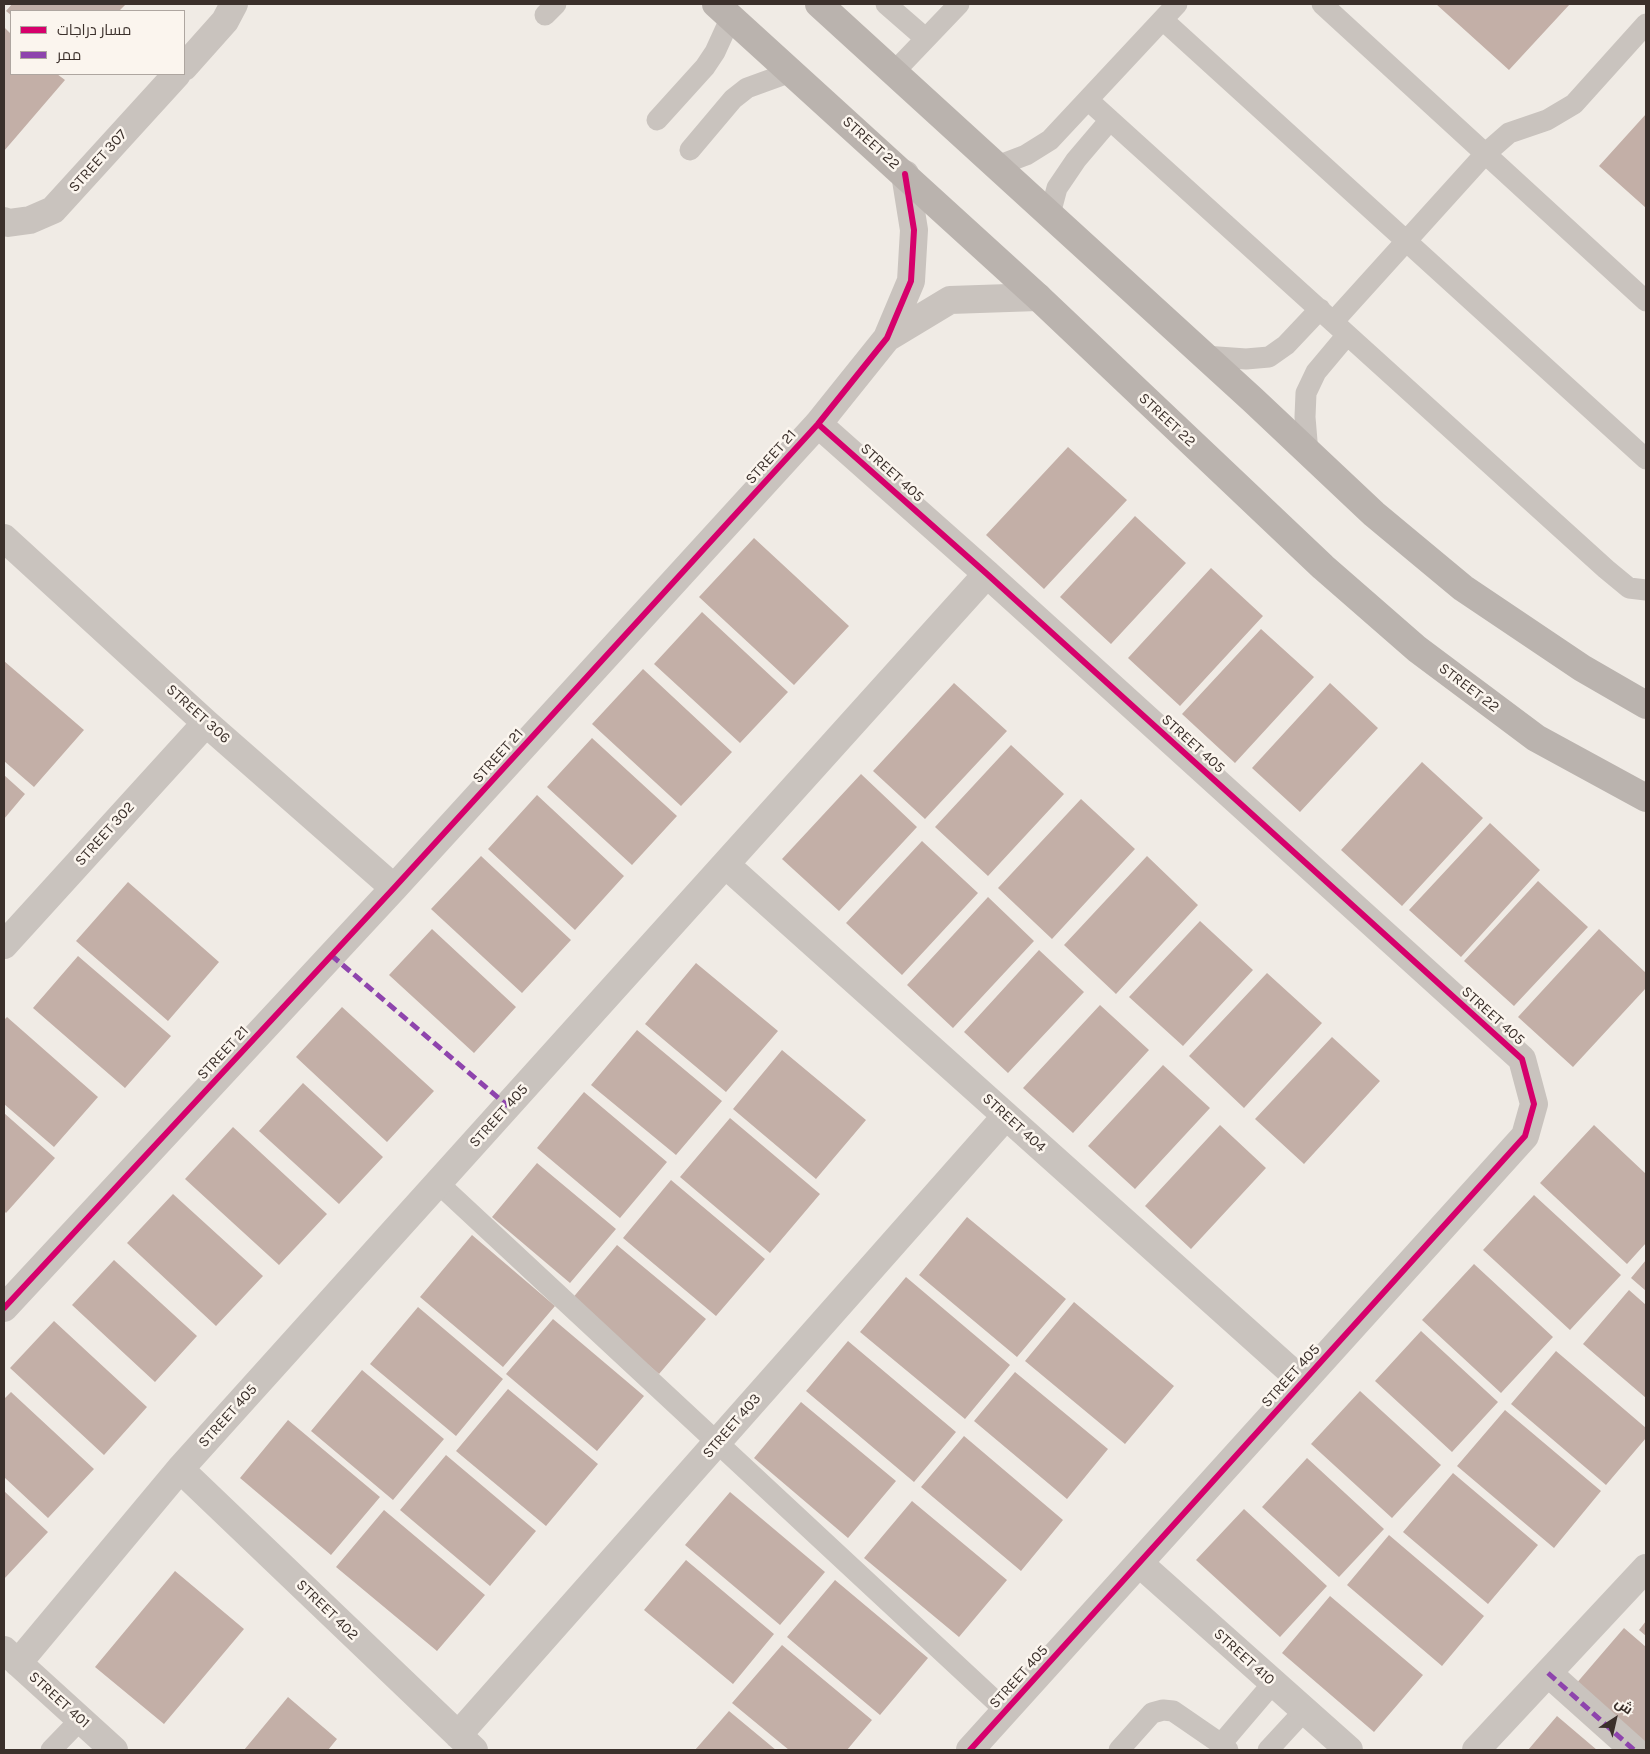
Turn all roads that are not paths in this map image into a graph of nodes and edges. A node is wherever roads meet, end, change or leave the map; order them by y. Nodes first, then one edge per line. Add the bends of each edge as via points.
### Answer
1 (234, 4) edge
2 (820, 4) edge
3 (886, 4) edge
4 (959, 4) edge
5 (1177, 4) edge
6 (1322, 4) edge
7 (724, 10) edge
8 (1163, 20) junction
9 (1646, 24) edge
10 (926, 38) junction
11 (185, 66) edge
12 (791, 72) junction
13 (894, 72) junction
14 (176, 75) edge
15 (1088, 100) junction
16 (657, 120) dead end
17 (1110, 120) junction
18 (690, 150) dead end
19 (1485, 154) junction
20 (997, 166) junction
21 (905, 174) junction
22 (1050, 214) junction
23 (4, 221) edge
24 (1406, 241) junction
25 (1038, 297) junction
26 (1646, 302) edge
27 (1333, 322) junction
28 (888, 338) junction
29 (1204, 356) junction
30 (818, 424) junction
31 (1308, 452) junction
32 (1646, 459) edge
33 (4, 538) edge
34 (988, 574) junction
35 (1646, 590) edge
36 (1646, 705) edge
37 (206, 722) junction
38 (1646, 798) edge
39 (726, 865) junction
40 (394, 888) junction
41 (4, 946) edge
42 (1006, 1116) junction
43 (438, 1183) junction
44 (4, 1308) edge
45 (1302, 1382) junction
46 (718, 1443) junction
47 (180, 1470) junction
48 (1139, 1563) junction
49 (1646, 1568) edge
50 (11, 1656) edge
51 (1548, 1673) junction
52 (1273, 1683) junction
53 (1006, 1710) junction
54 (1304, 1710) junction
55 (80, 1720) junction
56 (466, 1743) edge
57 (1224, 1747) edge
58 (109, 1749) edge
59 (51, 1750) edge
60 (970, 1750) edge
61 (1119, 1750) edge
62 (1268, 1750) edge
63 (1349, 1750) edge
64 (1476, 1750) edge
65 (1634, 1750) edge

1 - 11 street via 225,21
2 - 13 street
3 - 10 lane
4 - 10 lane
5 - 8 lane
6 - 19 lane
7 - 12 street, STREET 22
7 - 16 lane via 715,52
8 - 15 lane
8 - 24 lane
9 - 19 lane via 1574,104 1547,120 1509,133
10 - 13 lane
12 - 18 lane via 747,88
12 - 21 street, STREET 22
13 - 20 street
14 - 23 street, STREET 307 via 53,210 30,220
15 - 17 lane
15 - 20 lane via 1050,140 1026,155
17 - 22 lane via 1057,188
17 - 27 lane
19 - 24 lane
19 - 26 lane
20 - 22 street
21 - 25 street, STREET 22
21 - 28 street, STREET 21 via 914,230 911,281
22 - 29 street
24 - 27 lane
24 - 32 lane
25 - 28 street, STREET 21 via 950,300
25 - 38 street, STREET 22 via 1323,567 1417,649 1536,738
27 - 29 lane via 1269,357
27 - 31 lane via 1306,393
27 - 35 lane via 1606,569 1629,588
28 - 30 street, STREET 21
29 - 31 street
30 - 34 street, STREET 405
30 - 40 street, STREET 21
31 - 36 street via 1374,514 1463,588 1582,668
33 - 37 street, STREET 306
34 - 39 street, STREET 405
34 - 45 street, STREET 405 via 1522,1059 1534,1104 1525,1136
37 - 40 street, STREET 306
37 - 41 street, STREET 302
39 - 42 street, STREET 404
39 - 43 street, STREET 405
40 - 44 street, STREET 21
42 - 45 street, STREET 404
42 - 46 street, STREET 403
43 - 46 lane
43 - 47 street, STREET 405
45 - 48 street, STREET 405
46 - 53 lane
46 - 56 street, STREET 403
47 - 50 street, STREET 405
47 - 56 street, STREET 402
48 - 52 street, STREET 410
48 - 53 street, STREET 405
49 - 51 street
50 - 55 street, STREET 401
51 - 64 street
51 - 65 street
52 - 54 street, STREET 410
52 - 57 lane
53 - 60 street, STREET 405
54 - 62 lane
54 - 63 street, STREET 410
55 - 58 street, STREET 401
55 - 59 lane
57 - 61 lane via 1173,1711 1163,1710 1152,1713

